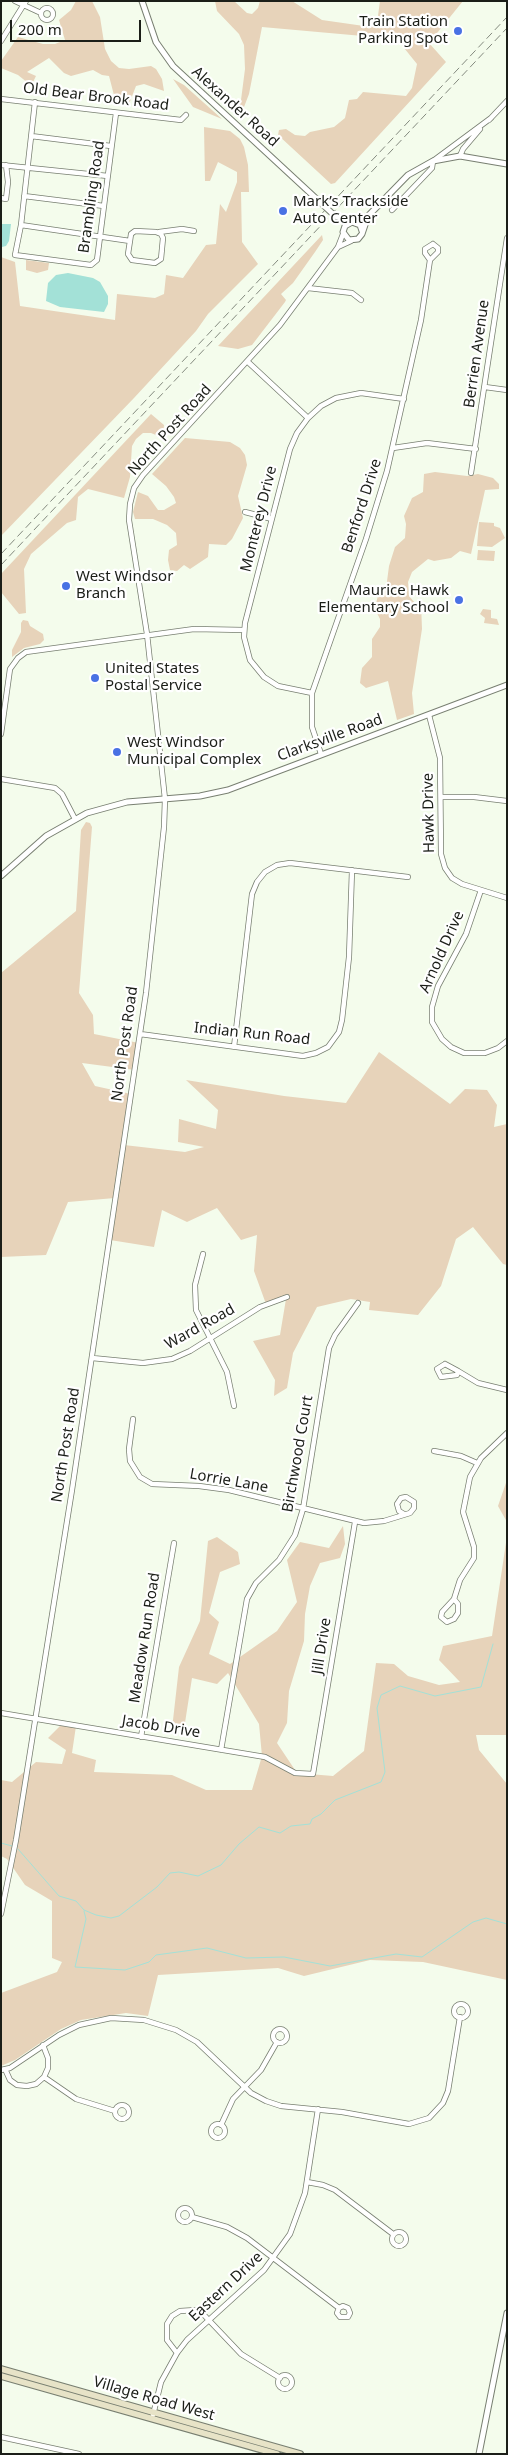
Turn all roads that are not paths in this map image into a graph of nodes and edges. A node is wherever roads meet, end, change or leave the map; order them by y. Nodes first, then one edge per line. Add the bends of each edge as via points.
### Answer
1 (15, 1) edge
2 (142, 1) edge
3 (24, 4) edge
4 (41, 13) dead end
5 (1, 41) edge
6 (1, 99) edge
7 (507, 101) edge
8 (36, 102) junction
9 (116, 113) junction
10 (186, 115) dead end
11 (491, 118) junction
12 (31, 136) junction
13 (111, 146) junction
14 (460, 156) junction
15 (433, 161) junction
16 (507, 164) edge
17 (4, 165) edge
18 (28, 166) junction
19 (108, 176) junction
20 (24, 196) junction
21 (1, 198) edge
22 (104, 206) junction
23 (392, 210) dead end
24 (335, 216) junction
25 (368, 216) junction
26 (353, 222) junction
27 (21, 226) junction
28 (194, 231) dead end
29 (362, 231) junction
30 (159, 232) junction
31 (343, 232) junction
32 (101, 236) junction
33 (507, 238) edge
34 (130, 241) junction
35 (351, 241) junction
36 (338, 247) junction
37 (430, 260) dead end
38 (308, 288) junction
39 (361, 300) dead end
40 (248, 362) junction
41 (485, 387) junction
42 (507, 390) edge
43 (404, 399) junction
44 (308, 418) junction
45 (393, 448) junction
46 (476, 449) junction
47 (471, 473) dead end
48 (246, 512) dead end
49 (272, 519) junction
50 (244, 630) junction
51 (147, 634) junction
52 (507, 686) edge
53 (312, 693) junction
54 (429, 715) junction
55 (1, 734) edge
56 (321, 754) junction
57 (1, 779) edge
58 (441, 797) junction
59 (165, 799) junction
60 (507, 801) edge
61 (75, 818) junction
62 (352, 870) junction
63 (1, 876) edge
64 (408, 877) dead end
65 (481, 890) junction
66 (507, 898) edge
67 (140, 1034) junction
68 (507, 1040) edge
69 (234, 1047) junction
70 (203, 1254) dead end
71 (287, 1297) dead end
72 (358, 1303) dead end
73 (209, 1338) junction
74 (92, 1358) junction
75 (458, 1371) junction
76 (507, 1390) edge
77 (234, 1406) dead end
78 (132, 1419) dead end
79 (507, 1433) edge
80 (434, 1450) dead end
81 (477, 1463) junction
82 (303, 1509) junction
83 (404, 1514) dead end
84 (355, 1522) junction
85 (174, 1543) dead end
86 (454, 1599) junction
87 (1, 1713) edge
88 (36, 1720) junction
89 (142, 1737) junction
90 (221, 1750) junction
91 (313, 1774) joint
92 (1, 1914) edge
93 (460, 2017) dead end
94 (277, 2042) dead end
95 (43, 2045) junction
96 (3, 2070) edge
97 (44, 2077) junction
98 (244, 2087) junction
99 (318, 2109) junction
100 (115, 2111) dead end
101 (221, 2124) dead end
102 (307, 2182) junction
103 (192, 2216) dead end
104 (393, 2234) dead end
105 (274, 2259) junction
106 (339, 2308) dead end
107 (507, 2313) edge
108 (210, 2320) junction
109 (505, 2332) edge
110 (177, 2353) junction
111 (1, 2367) edge
112 (1, 2376) edge
113 (280, 2378) dead end
114 (153, 2415) junction
115 (1, 2437) edge
116 (79, 2454) edge
117 (277, 2454) edge
118 (300, 2454) edge
119 (479, 2454) edge

1 - 3 street
2 - 24 street, Alexander Road, bridge via 156,42 173,66
3 - 4 street
3 - 5 street
6 - 8 street, Old Bear Brook Road
7 - 11 street
8 - 9 street, Old Bear Brook Road
8 - 12 street
9 - 10 street, Old Bear Brook Road via 181,120
9 - 13 street, Brambling Road
11 - 14 street
11 - 15 street
12 - 13 street
12 - 18 street
13 - 19 street, Brambling Road
14 - 15 street
14 - 16 street
15 - 23 street via 432,168
15 - 25 street via 404,178
17 - 18 street
17 - 21 street via 8,182 6,198
18 - 19 street
18 - 20 street
19 - 22 street, Brambling Road
20 - 22 street
20 - 27 street
22 - 32 street, Brambling Road
24 - 26 street, Alexander Road
24 - 31 street, Alexander Road
25 - 26 street
25 - 29 street
26 - 29 street via 360,225
26 - 31 street via 346,225
27 - 32 street
27 - 32 street, Brambling Road via 15,255 91,265 98,260
28 - 30 street
29 - 35 street via 358,240
30 - 34 street via 135,231
30 - 34 street via 163,241 159,262 132,260 128,254
31 - 35 street
31 - 36 street, North Post Road
32 - 34 street
33 - 41 street, Berrien Avenue
35 - 36 street, North Post Road
36 - 38 street, North Post Road
37 - 43 street, Benford Drive
38 - 39 street via 350,293
38 - 40 street, North Post Road
40 - 44 street
40 - 51 street, North Post Road via 143,474 132,496 129,520
41 - 42 street
41 - 46 street, Berrien Avenue
43 - 44 street, Monterey Drive via 371,393 352,394 329,402
43 - 45 street, Benford Drive
44 - 49 street, Monterey Drive via 290,449
45 - 46 street via 427,443
45 - 53 street, Benford Drive via 366,539
46 - 47 street, Berrien Avenue
48 - 49 street
49 - 50 street, Monterey Drive
50 - 51 street via 208,628
50 - 53 street, Monterey Drive via 247,653 253,666 264,677 278,686
51 - 55 street via 22,654 10,669
51 - 59 street, North Post Road
52 - 54 street, Clarksville Road
53 - 56 street, Benford Drive via 312,721
54 - 56 street, Clarksville Road
54 - 58 street, Hawk Drive via 439,747
56 - 59 street, Clarksville Road via 215,793
57 - 61 street via 54,788 62,794
58 - 60 street
58 - 65 street, Hawk Drive via 441,854 445,868 457,881
59 - 61 street, Clarksville Road via 114,805
59 - 67 street, North Post Road
61 - 63 street, Clarksville Road via 46,836
62 - 64 street
62 - 69 street via 283,864 270,868 257,882 252,894
62 - 69 street, Indian Run Road via 349,957 342,1020 335,1039 321,1051 303,1056
65 - 66 street, Hawk Drive
65 - 68 street, Arnold Drive via 466,934 438,986 432,1022 442,1039 464,1053 484,1054
67 - 69 street, Indian Run Road
67 - 74 street, North Post Road
70 - 73 street via 194,1302
71 - 73 street, Ward Road via 260,1307
72 - 82 street, Birchwood Court via 329,1348
73 - 74 street, Ward Road via 181,1356 162,1362
73 - 77 street via 227,1372
74 - 88 street, North Post Road
75 - 75 street via 446,1364 437,1369 444,1378 456,1376
75 - 76 street via 478,1382
78 - 82 street, Lorrie Lane via 129,1455 136,1472 146,1481 158,1485 215,1488
79 - 81 street
80 - 81 street
81 - 86 street via 470,1477 463,1512 474,1547 474,1558 460,1580
82 - 84 street, Lorrie Lane
82 - 90 street, Birchwood Court via 287,1551 256,1583 247,1599
83 - 84 street, Lorrie Lane via 384,1522
84 - 91 street, Jill Drive
85 - 89 street, Meadow Run Road
86 - 86 street via 458,1613 450,1622 444,1621 441,1614
87 - 88 street, Jacob Drive
88 - 89 street, Jacob Drive
88 - 92 street, North Post Road
89 - 90 street, Jacob Drive
90 - 91 street, Jacob Drive via 265,1757 295,1773
93 - 99 street via 446,2097 429,2118 402,2124
94 - 98 street via 266,2062
95 - 96 street
95 - 97 street via 49,2063
95 - 98 street via 89,2022 122,2018 150,2021 197,2042
96 - 97 street via 10,2080 22,2086 36,2084
97 - 100 street via 76,2099
98 - 99 street via 273,2104
98 - 101 street via 233,2099
99 - 102 street, Eastern Drive
102 - 104 street via 335,2190
102 - 105 street, Eastern Drive via 296,2221
103 - 105 street via 238,2232
105 - 106 street
105 - 108 street, Eastern Drive
107 - 109 street
108 - 110 street, Eastern Drive
108 - 110 street via 190,2309 172,2316 166,2335
108 - 113 street via 241,2354
109 - 119 street
110 - 114 street, Eastern Drive via 161,2382
111 - 114 main road, Village Road West
112 - 114 main road, Village Road West
114 - 117 main road, Village Road West
114 - 118 main road, Village Road West
115 - 116 street

